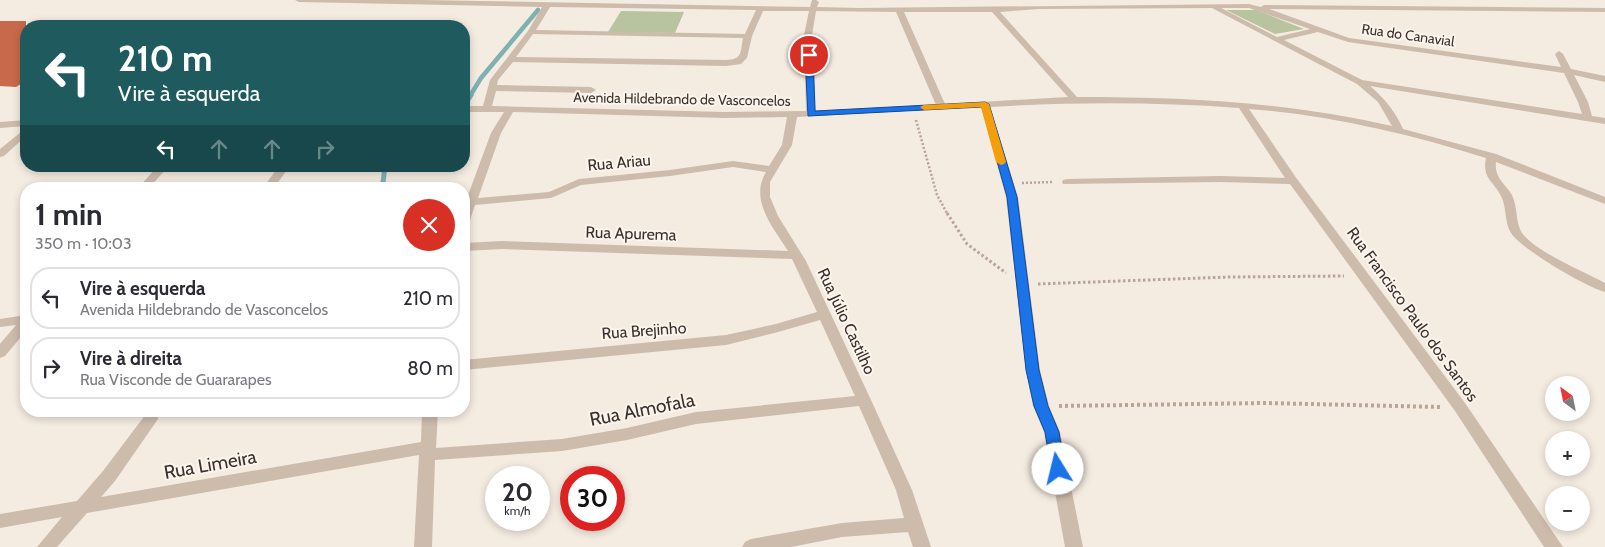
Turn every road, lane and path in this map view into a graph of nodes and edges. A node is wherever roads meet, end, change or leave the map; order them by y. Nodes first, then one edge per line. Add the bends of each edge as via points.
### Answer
1 (299, 0) edge
2 (1200, 0) edge
3 (815, 4) edge
4 (547, 5) junction
5 (1212, 6) junction
6 (1249, 6) junction
7 (761, 7) junction
8 (899, 10) junction
9 (994, 10) junction
10 (1605, 10) edge
11 (1316, 30) junction
12 (530, 32) junction
13 (748, 36) junction
14 (1277, 39) junction
15 (1559, 54) dead end
16 (512, 59) junction
17 (1569, 71) junction
18 (1605, 79) edge
19 (1360, 82) junction
20 (492, 88) junction
21 (591, 90) dead end
22 (1075, 100) junction
23 (985, 104) junction
24 (1241, 104) junction
25 (941, 106) junction
26 (487, 108) junction
27 (912, 108) junction
28 (470, 109) edge
29 (510, 109) junction
30 (792, 114) junction
31 (811, 114) junction
32 (1587, 116) junction
33 (1605, 120) edge
34 (20, 123) edge
35 (0, 125) edge
36 (1398, 130) junction
37 (20, 136) edge
38 (0, 154) edge
39 (1492, 156) junction
40 (773, 170) junction
41 (158, 172) edge
42 (280, 172) edge
43 (1293, 181) junction
44 (149, 182) edge
45 (272, 182) edge
46 (1067, 182) joint
47 (1006, 183) junction
48 (1602, 198) edge
49 (471, 202) joint
50 (470, 247) edge
51 (796, 255) junction
52 (1362, 276) junction
53 (1022, 284) junction
54 (1605, 288) edge
55 (824, 314) junction
56 (20, 321) edge
57 (0, 323) edge
58 (20, 328) edge
59 (0, 353) edge
60 (470, 364) edge
61 (864, 400) junction
62 (1041, 406) junction
63 (1460, 407) junction
64 (150, 417) edge
65 (430, 417) edge
66 (427, 451) junction
67 (81, 507) junction
68 (0, 521) edge
69 (914, 524) junction
70 (46, 547) edge
71 (422, 547) edge
72 (751, 547) edge
73 (922, 547) edge
74 (1074, 547) edge
75 (1554, 547) edge

1 - 4 street, Rua do Canavial
2 - 5 street
3 - 7 street, Rua do Canavial
3 - 8 street, Rua do Canavial
3 - 31 street via 808,36
4 - 7 street, Rua do Canavial
4 - 12 street
5 - 6 street, Rua do Canavial
5 - 9 street, Rua do Canavial
5 - 14 street
6 - 10 street
6 - 11 street, Rua do Canavial
7 - 13 street
8 - 9 street, Rua do Canavial
8 - 25 street
9 - 22 street
11 - 14 street
11 - 17 street, Rua do Canavial via 1371,44
12 - 13 street
12 - 16 street
13 - 16 street via 743,58 732,63
14 - 19 street
15 - 17 street
16 - 20 street via 496,76
17 - 18 street, Rua do Canavial
17 - 32 street
19 - 32 street
19 - 36 street via 1380,100
20 - 21 street
20 - 26 street
22 - 23 street, Avenida Hildebrando de Vasconcelos
22 - 24 street, Avenida Hildebrando de Vasconcelos
23 - 25 street, Avenida Hildebrando de Vasconcelos
23 - 47 street
24 - 36 street, Avenida Hildebrando de Vasconcelos via 1314,113
24 - 43 street, Rua Francisco Paulo dos Santos
25 - 27 street, Avenida Hildebrando de Vasconcelos
26 - 28 street, Avenida Hildebrando de Vasconcelos
26 - 29 street, Avenida Hildebrando de Vasconcelos
27 - 31 street, Avenida Hildebrando de Vasconcelos
27 - 53 path via 936,195 958,232 967,244
29 - 30 street, Avenida Hildebrando de Vasconcelos
29 - 49 street via 490,148
30 - 31 street, Avenida Hildebrando de Vasconcelos
30 - 40 street, Rua Júlio Castilho via 788,145
32 - 33 street
34 - 35 street
36 - 39 street, Avenida Hildebrando de Vasconcelos
37 - 38 street
39 - 48 street, Avenida Hildebrando de Vasconcelos
39 - 54 street via 1488,169 1506,194 1518,236
40 - 49 street, Rua Ariau via 733,164 579,182 552,195
40 - 51 street, Rua Júlio Castilho via 765,182 764,197
41 - 44 street
42 - 45 street
43 - 46 street
43 - 52 street, Rua Francisco Paulo dos Santos
46 - 47 path
47 - 53 street via 1012,197
50 - 51 street, Rua Apurema
51 - 55 street, Rua Júlio Castilho
52 - 53 path
52 - 63 street, Rua Francisco Paulo dos Santos
53 - 62 street
55 - 60 street, Rua Brejinho via 726,340
55 - 61 street, Rua Júlio Castilho
56 - 57 street
58 - 59 street
61 - 66 street, Rua Almofala via 696,418 562,445
61 - 69 street, Rua Júlio Castilho via 904,490
62 - 63 path via 1265,403
62 - 74 street via 1052,432
63 - 75 street, Rua Francisco Paulo dos Santos
64 - 67 street via 109,476
65 - 66 street
66 - 67 street, Rua Limeira
66 - 71 street
67 - 68 street, Rua Limeira
67 - 70 street
69 - 72 street via 842,530
69 - 73 street, Rua Júlio Castilho

